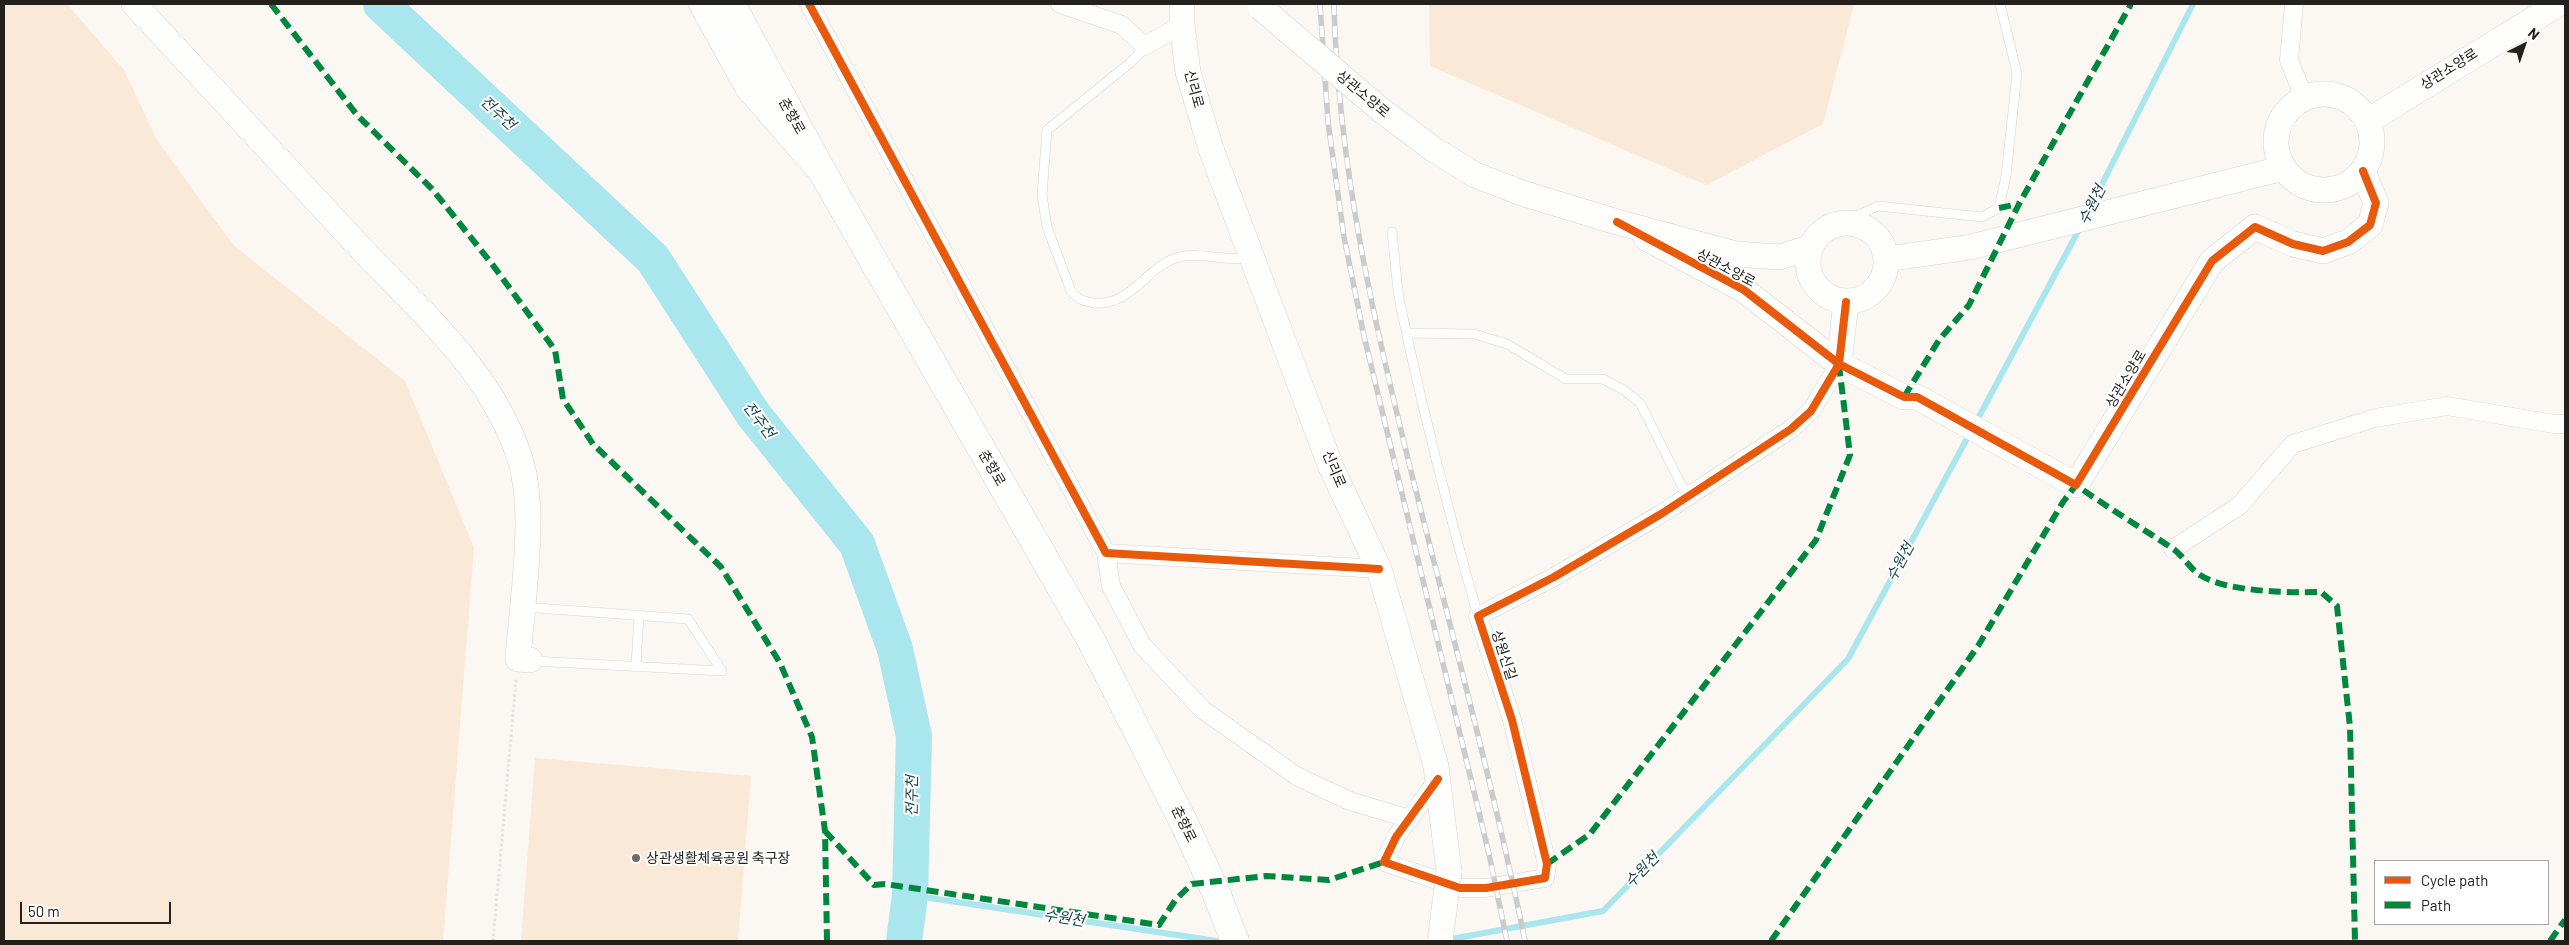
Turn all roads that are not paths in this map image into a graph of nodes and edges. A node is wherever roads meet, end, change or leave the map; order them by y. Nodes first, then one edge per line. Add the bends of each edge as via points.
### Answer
1 (134, 4) edge
2 (703, 4) edge
3 (731, 4) edge
4 (809, 4) edge
5 (1060, 4) edge
6 (2000, 4) edge
7 (2294, 4) edge
8 (2558, 4) edge
9 (1259, 6) edge
10 (1182, 14) edge
11 (1148, 44) junction
12 (2304, 98) junction
13 (2368, 121) junction
14 (2284, 168) junction
15 (822, 171) junction
16 (2363, 171) junction
17 (1617, 222) junction
18 (1841, 223) junction
19 (1392, 232) dead end
20 (1810, 248) junction
21 (1252, 257) junction
22 (1887, 259) junction
23 (1846, 302) junction
24 (1408, 333) junction
25 (1839, 364) junction
26 (2565, 424) edge
27 (1687, 496) junction
28 (2173, 549) dead end
29 (1106, 553) junction
30 (1380, 569) junction
31 (521, 607) junction
32 (639, 615) junction
33 (1478, 616) junction
34 (524, 660) joint
35 (636, 666) junction
36 (1438, 780) junction
37 (1410, 818) junction
38 (1234, 941) edge
39 (1440, 941) edge

1 - 31 main road via 477,373 505,417 521,460 527,488 528,519
2 - 15 main road via 749,87
3 - 15 main road, 춘향로
4 - 29 street
5 - 11 street via 1122,26 1144,46
6 - 18 lane via 2017,74 2006,176 1999,208 1982,217 1878,206
7 - 12 street via 2289,60
8 - 13 main road, 상관소양로
9 - 17 main road, 상관소양로, bridge via 1381,110 1474,175
10 - 11 street
10 - 21 main road, 신리로 via 1188,72 1210,149
11 - 21 lane via 1130,63 1047,130 1042,195 1047,227 1071,291 1077,299 1087,302 1114,302 1170,260 1185,256
12 - 13 main road via 2330,94 2346,99
12 - 14 main road via 2290,108 2280,122 2277,153
13 - 16 main road via 2373,143 2370,160
14 - 16 main road via 2295,181 2310,189 2330,190 2351,183
14 - 22 main road via 1971,247
15 - 38 main road, 춘향로 via 1090,638 1185,825
16 - 25 main road, 상관소양로 via 2376,203 2370,225 2348,242 2323,251 2293,244 2255,228 2212,261 2076,485 1917,397 1904,397
17 - 20 main road, 상관소양로 via 1736,254 1779,257
17 - 25 main road, 상관소양로 via 1744,290
18 - 20 main road via 1819,234
18 - 22 main road via 1871,230 1883,246
19 - 24 lane via 1401,308
20 - 23 main road via 1807,262 1818,290 1830,298
21 - 30 main road, 신리로 via 1332,466
22 - 23 main road via 1882,281 1873,293 1862,300
23 - 25 main road
24 - 27 lane via 1474,334 1507,344 1566,379 1603,379 1624,390 1640,403
24 - 33 lane via 1451,524
25 - 27 street, 상원신길 via 1811,411 1791,428
26 - 28 street via 2447,406 2375,418 2293,444 2239,506
27 - 33 street, 상원신길 via 1554,577
29 - 30 street
29 - 37 street via 1111,586 1142,645 1203,710 1298,777 1350,801
30 - 36 main road, 신리로
31 - 32 lane
31 - 34 main road
32 - 35 lane
32 - 35 lane via 688,619 722,671
33 - 37 street, 상원신길 via 1512,720 1548,864 1545,878 1486,888 1460,888 1384,862
34 - 35 lane
36 - 37 street, 상원신길
36 - 39 main road, 신리로, bridge via 1448,872

